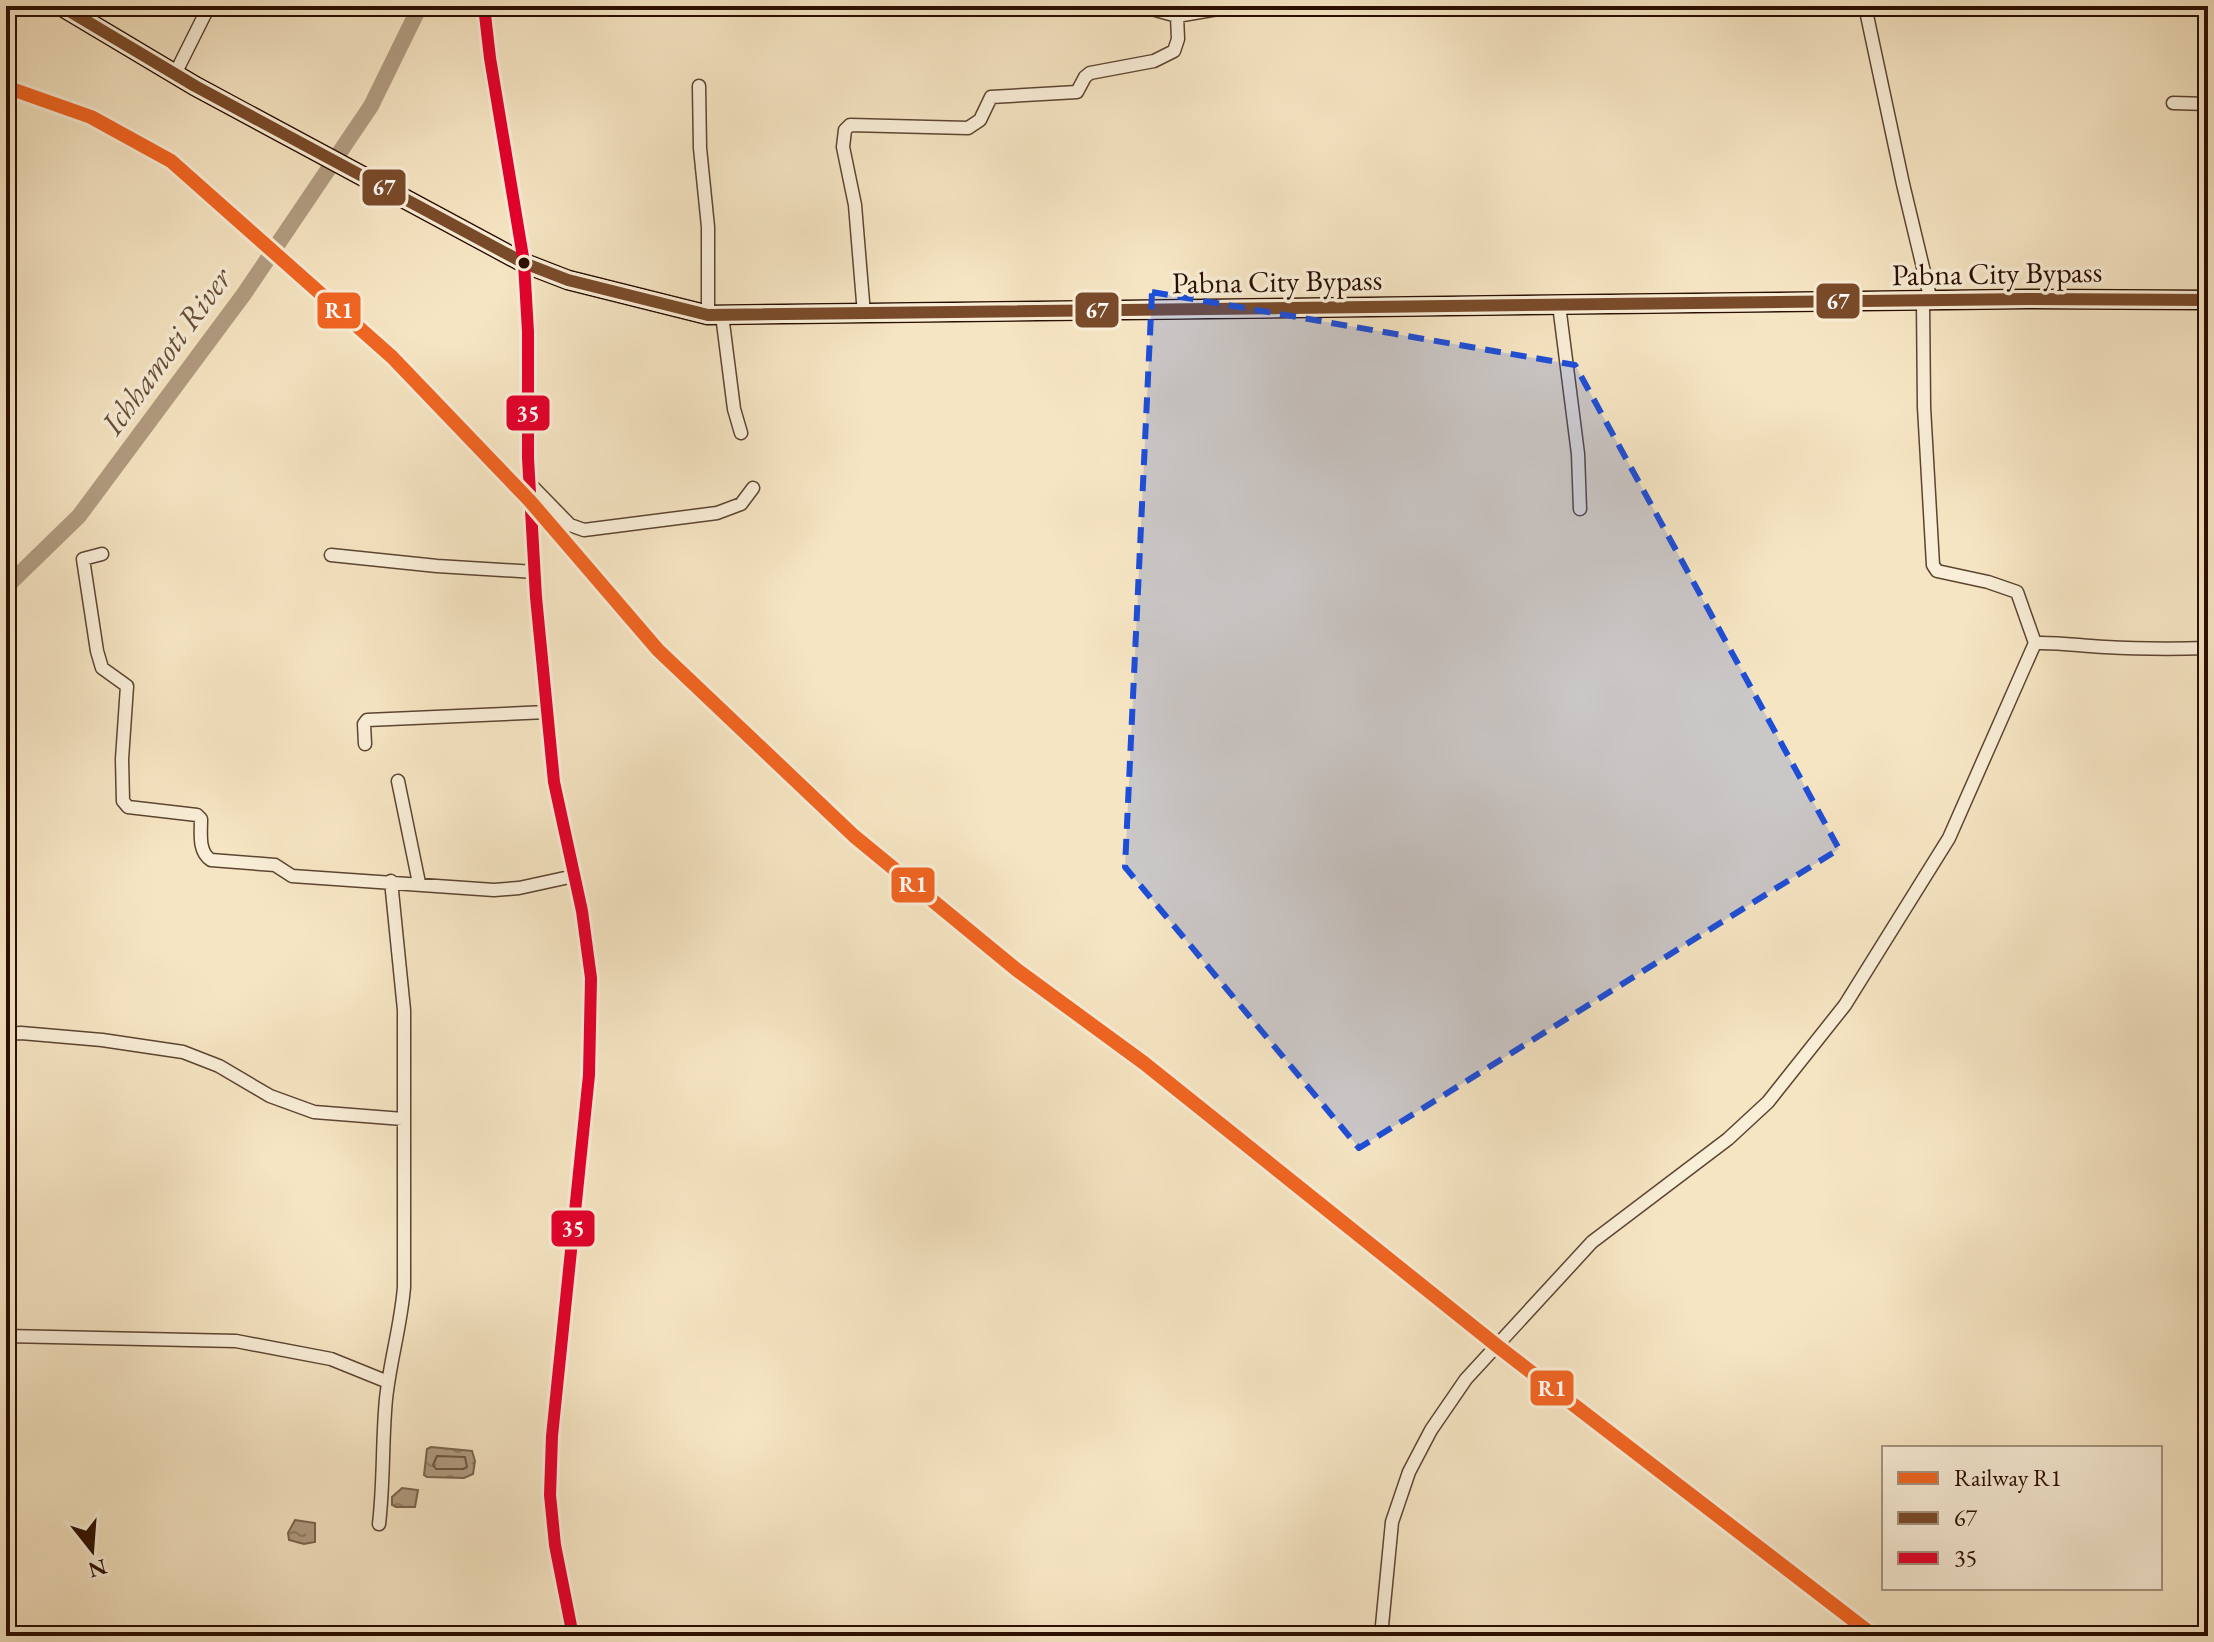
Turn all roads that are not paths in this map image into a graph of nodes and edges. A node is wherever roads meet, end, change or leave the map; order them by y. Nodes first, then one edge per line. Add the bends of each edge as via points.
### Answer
1 (61, 6) edge
2 (209, 6) edge
3 (484, 6) edge
4 (1141, 6) edge
5 (1235, 6) edge
6 (1865, 6) edge
7 (1177, 16) junction
8 (175, 74) junction
9 (699, 86) dead end
10 (2173, 103) dead end
11 (2208, 104) edge
12 (524, 263) junction
13 (2208, 300) edge
14 (1927, 301) junction
15 (1559, 305) junction
16 (864, 314) junction
17 (715, 315) junction
18 (741, 433) dead end
19 (529, 483) junction
20 (753, 488) dead end
21 (1580, 509) dead end
22 (102, 554) dead end
23 (331, 555) dead end
24 (535, 572) junction
25 (2035, 643) junction
26 (2208, 648) edge
27 (547, 712) junction
28 (365, 744) dead end
29 (398, 781) dead end
30 (574, 876) junction
31 (391, 881) junction
32 (419, 883) junction
33 (6, 1034) edge
34 (403, 1119) junction
35 (6, 1336) edge
36 (388, 1382) junction
37 (379, 1524) dead end
38 (573, 1636) edge
39 (1381, 1636) edge

1 - 8 highway
2 - 8 street
3 - 12 street
4 - 7 street
5 - 7 street
6 - 14 street
7 - 16 street via 1174,51 1154,61 1087,74 1073,93 991,97 980,120 968,128 850,125 843,147 855,205
8 - 12 highway, Pabna City Bypass
9 - 17 street
10 - 11 street
12 - 17 highway, Pabna City Bypass via 568,280
12 - 19 street
13 - 14 highway, Pabna City Bypass
14 - 15 highway, Pabna City Bypass
14 - 25 street via 1924,407 1933,565 1937,571 2017,592
15 - 16 highway, Pabna City Bypass
15 - 21 street
16 - 17 highway, Pabna City Bypass
17 - 18 street
19 - 20 street via 570,525 584,530 717,513 741,504
19 - 24 street
22 - 31 street via 83,559 102,668 127,686 125,804 197,815 202,849 211,860 275,865 292,876
23 - 24 street
24 - 27 street
25 - 26 street
25 - 39 street via 1949,838 1845,1005 1768,1102 1728,1139 1592,1242 1486,1356 1431,1430 1392,1522
27 - 28 street via 367,720
27 - 30 street via 554,782
29 - 32 street
30 - 32 street via 494,890
30 - 38 street via 591,978 589,1075 550,1495
31 - 32 street
31 - 34 street via 404,1010
33 - 34 street via 183,1052 314,1112
34 - 36 street via 404,1287
35 - 36 street via 236,1341 331,1359
36 - 37 street

